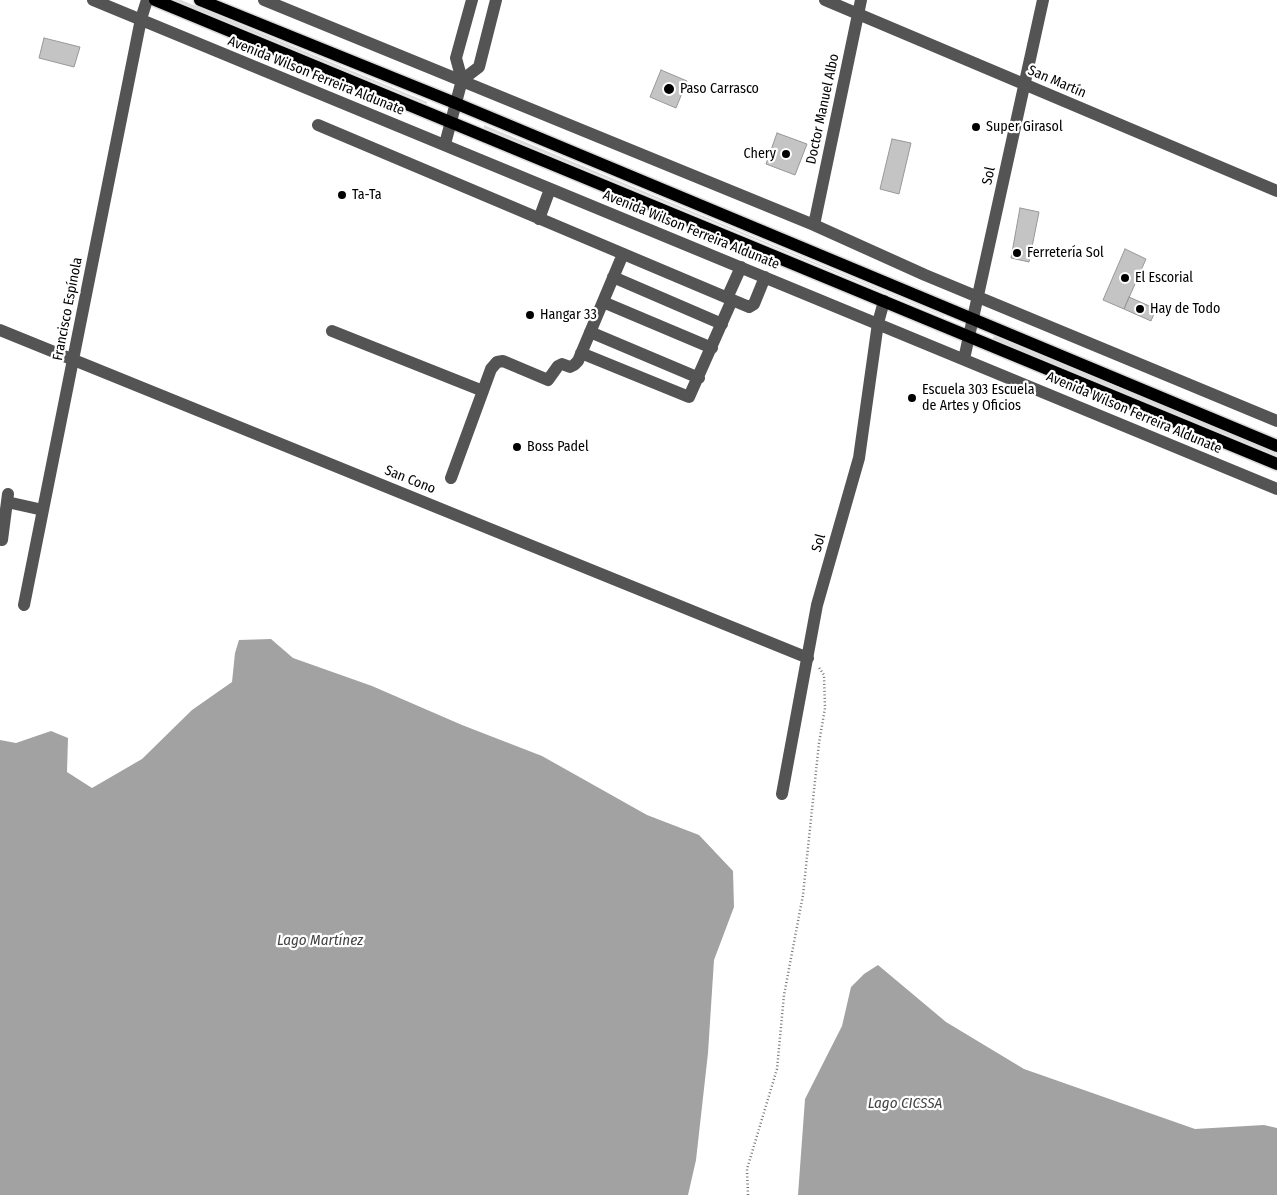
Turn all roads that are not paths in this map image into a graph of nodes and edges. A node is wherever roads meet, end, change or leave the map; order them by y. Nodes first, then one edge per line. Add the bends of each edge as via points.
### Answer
1 (93, 0) edge
2 (146, 0) edge
3 (156, 0) edge
4 (200, 0) edge
5 (264, 0) edge
6 (472, 0) edge
7 (496, 0) edge
8 (825, 0) edge
9 (861, 0) edge
10 (1043, 0) edge
11 (858, 14) junction
12 (141, 19) junction
13 (462, 80) junction
14 (1025, 84) junction
15 (455, 103) junction
16 (451, 121) junction
17 (318, 125) dead end
18 (445, 144) junction
19 (550, 188) junction
20 (1277, 191) edge
21 (539, 219) junction
22 (814, 225) junction
23 (622, 254) junction
24 (741, 267) junction
25 (613, 277) junction
26 (765, 277) junction
27 (978, 296) junction
28 (730, 299) junction
29 (884, 301) junction
30 (602, 302) junction
31 (973, 320) junction
32 (878, 323) junction
33 (722, 324) junction
34 (0, 330) edge
35 (332, 331) dead end
36 (590, 332) junction
37 (970, 336) junction
38 (712, 348) junction
39 (581, 353) junction
40 (964, 359) junction
41 (73, 360) junction
42 (699, 378) junction
43 (483, 392) junction
44 (1277, 421) edge
45 (1277, 446) edge
46 (1277, 464) edge
47 (452, 478) dead end
48 (1277, 489) edge
49 (43, 510) junction
50 (2, 524) edge
51 (2, 540) dead end
52 (24, 605) dead end
53 (808, 658) junction
54 (782, 794) dead end

1 - 12 street, Avenida Wilson Ferreira Aldunate
2 - 12 street, Francisco Espínola
3 - 16 main road, Avenida Wilson Ferreira Aldunate
4 - 15 main road, Avenida Wilson Ferreira Aldunate
5 - 13 street
6 - 13 street via 456,58
7 - 13 street via 479,67
8 - 11 street, San Martín
9 - 11 street, Doctor Manuel Albo
10 - 14 street, Sol
11 - 14 street, San Martín
11 - 22 street, Doctor Manuel Albo
12 - 18 street, Avenida Wilson Ferreira Aldunate
12 - 41 street, Francisco Espínola
13 - 15 street
13 - 22 street
14 - 20 street, San Martín
14 - 27 street, Sol
15 - 16 street
15 - 31 main road, Avenida Wilson Ferreira Aldunate
16 - 18 street
16 - 29 main road, Avenida Wilson Ferreira Aldunate
17 - 21 street
18 - 19 street, Avenida Wilson Ferreira Aldunate
19 - 21 street
19 - 24 street, Avenida Wilson Ferreira Aldunate
21 - 23 street
22 - 27 street
23 - 25 street
23 - 28 street
24 - 26 street, Avenida Wilson Ferreira Aldunate
24 - 28 street
25 - 30 street
25 - 33 street
26 - 28 street via 752,306
26 - 32 street, Avenida Wilson Ferreira Aldunate
27 - 31 street, Sol
27 - 44 street
28 - 33 street
29 - 32 street, Sol
29 - 37 main road, Avenida Wilson Ferreira Aldunate
30 - 36 street
30 - 38 street
31 - 37 street, Sol
31 - 45 main road, Avenida Wilson Ferreira Aldunate
32 - 40 street, Avenida Wilson Ferreira Aldunate
32 - 53 street, Sol via 859,458 817,605
33 - 38 street
34 - 41 street, San Cono
35 - 43 street
36 - 39 street
36 - 42 street
37 - 40 street, Sol
37 - 46 main road, Avenida Wilson Ferreira Aldunate
38 - 42 street
39 - 42 street via 689,397
39 - 43 street via 574,365 570,368 562,364 558,366 548,380 503,361 496,362
40 - 48 street, Avenida Wilson Ferreira Aldunate
41 - 49 street, Francisco Espínola
41 - 53 street, San Cono
43 - 47 street
49 - 50 street via 8,498
49 - 52 street, Francisco Espínola
50 - 51 street
53 - 54 street, Sol

